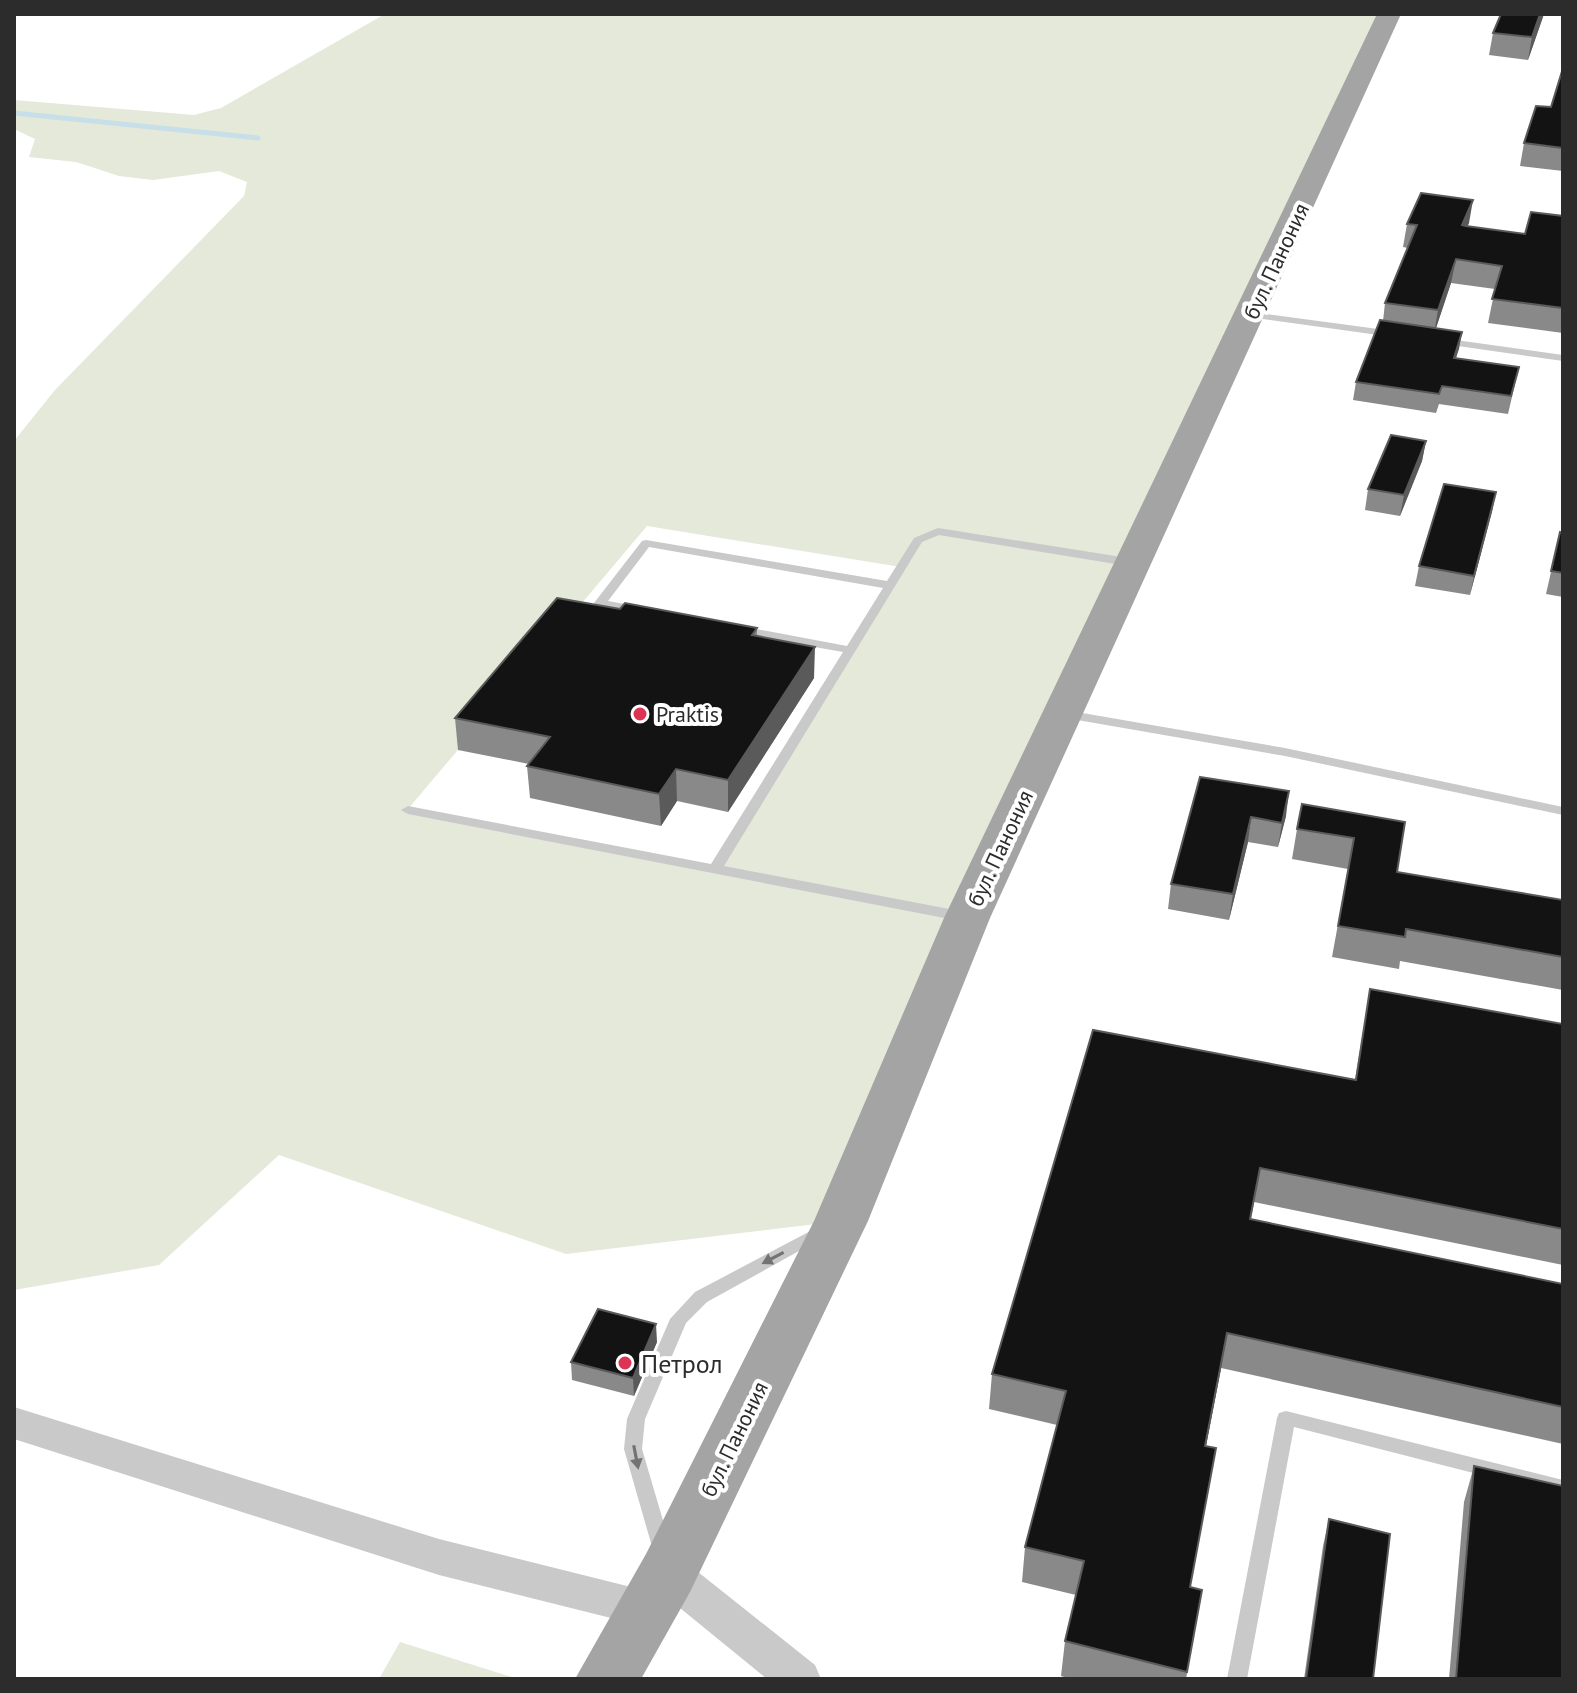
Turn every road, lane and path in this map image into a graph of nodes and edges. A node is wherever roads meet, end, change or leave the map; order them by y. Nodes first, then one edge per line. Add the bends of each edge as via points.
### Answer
1 (1389, 14) edge
2 (1251, 315) junction
3 (1407, 336) edge
4 (1423, 338) edge
5 (1563, 358) edge
6 (1134, 563) junction
7 (888, 585) junction
8 (647, 612) edge
9 (725, 627) edge
10 (850, 650) junction
11 (1063, 714) junction
12 (408, 810) dead end
13 (1563, 811) edge
14 (716, 868) junction
15 (967, 918) junction
16 (841, 1221) junction
17 (14, 1423) edge
18 (1563, 1488) edge
19 (658, 1591) junction
20 (607, 1679) edge
21 (799, 1679) edge
22 (1237, 1679) edge

1 - 2 main road, бул. Панония
2 - 3 lane
2 - 6 main road, бул. Панония
4 - 5 lane
6 - 7 lane via 938,531 918,540
6 - 11 main road, бул. Панония
7 - 8 lane via 646,543 600,603
7 - 10 lane
9 - 10 lane
10 - 14 lane
11 - 13 lane via 1285,752
11 - 15 main road, бул. Панония
12 - 14 lane
14 - 15 lane
15 - 16 main road, бул. Панония
16 - 19 main road, бул. Панония
16 -> 19 lane via 701,1297 679,1319 636,1419 633,1449
17 - 19 street via 439,1557
18 - 22 lane via 1286,1418
19 - 20 main road, бул. Панония
19 - 21 street

